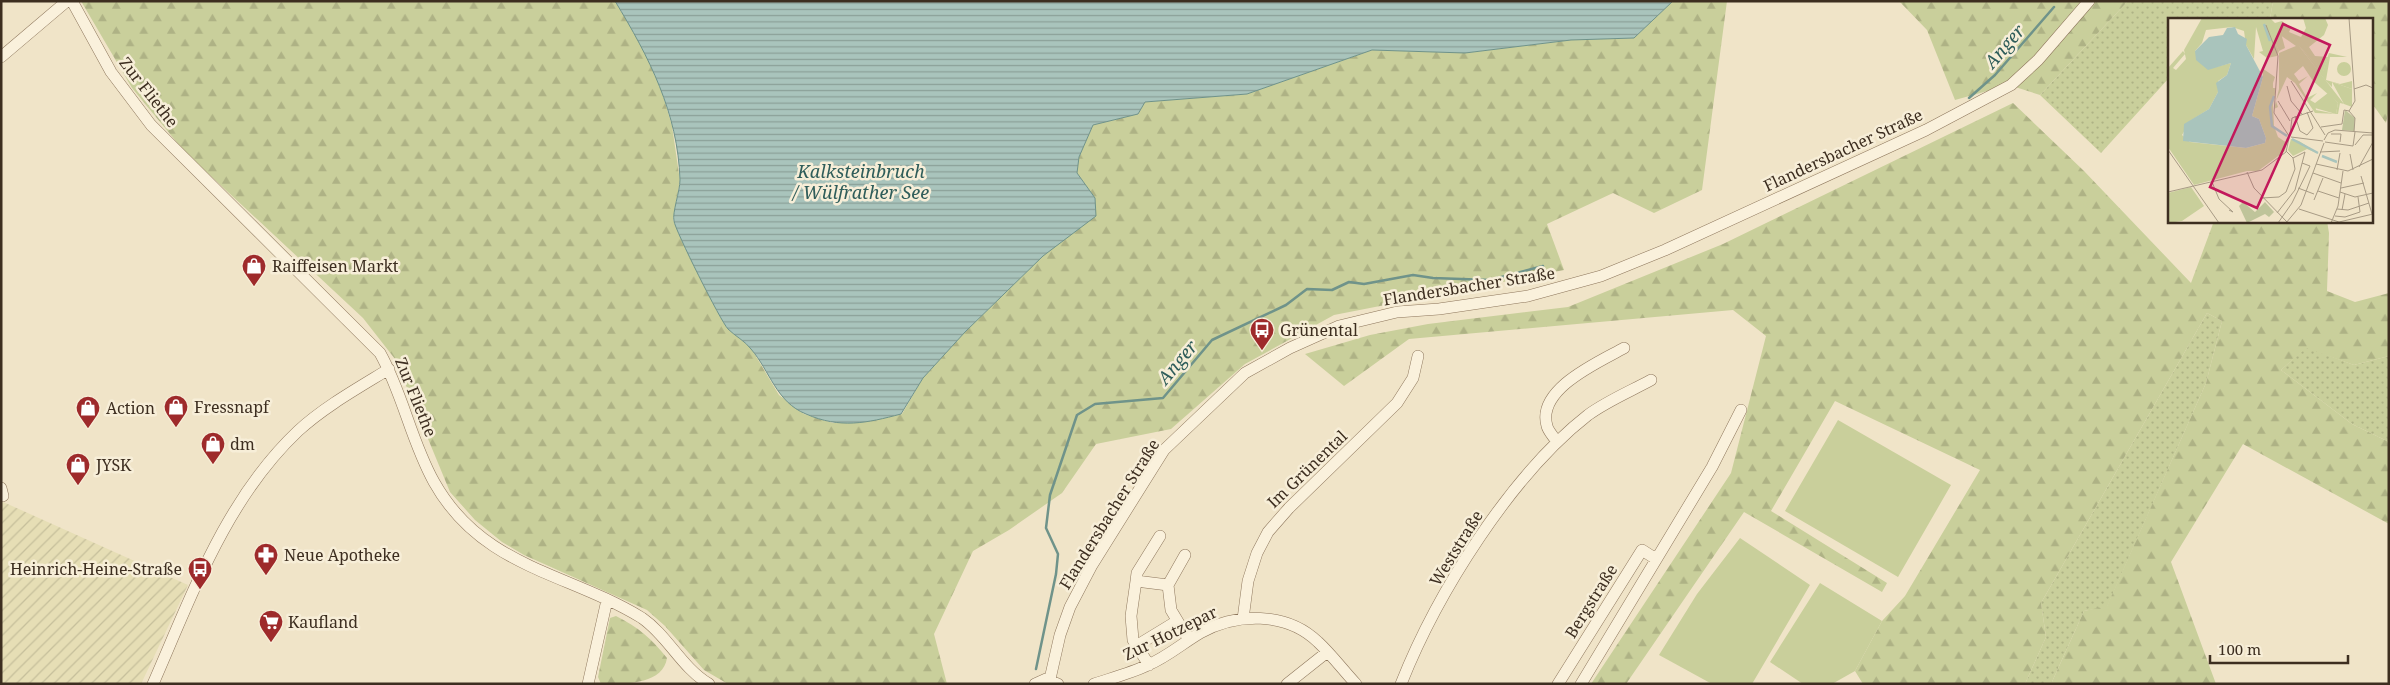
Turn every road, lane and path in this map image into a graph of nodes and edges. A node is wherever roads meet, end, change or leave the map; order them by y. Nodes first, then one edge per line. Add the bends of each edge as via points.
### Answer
1 (67, 1) edge
2 (72, 1) edge
3 (2089, 1) edge
4 (1, 57) edge
5 (1624, 348) dead end
6 (1418, 356) dead end
7 (389, 369) junction
8 (1652, 380) dead end
9 (1741, 410) dead end
10 (1557, 442) junction
11 (1160, 536) dead end
12 (1185, 555) dead end
13 (1656, 559) junction
14 (1136, 581) junction
15 (1168, 585) junction
16 (607, 600) junction
17 (1243, 619) junction
18 (1177, 621) junction
19 (1189, 640) junction
20 (1136, 646) junction
21 (1326, 652) junction
22 (1149, 665) junction
23 (1054, 681) edge
24 (153, 684) edge
25 (588, 684) edge
26 (708, 684) edge
27 (1035, 684) edge
28 (1094, 684) edge
29 (1288, 684) edge
30 (1356, 684) edge
31 (1401, 684) edge
32 (1558, 684) edge
33 (1581, 684) edge

1 - 4 street
2 - 7 street, Zur Fliethe via 111,72 151,125 369,340
3 - 23 street, Flandersbacher Straße via 2038,60 2011,85 1931,127 1674,246 1601,276 1528,296 1397,312 1339,326 1295,345 1245,374 1164,450 1092,565 1070,607 1060,635
5 - 10 street via 1574,377 1554,394 1546,409 1546,426
6 - 17 street, Im Grünental via 1413,378 1397,403 1268,532 1248,581
7 - 16 street, Zur Fliethe via 427,469 445,499 468,525 514,560
7 - 24 street via 299,430 260,472 220,537
8 - 10 street, Weststraße via 1590,414
9 - 13 street, Bergstraße via 1712,467
10 - 31 street, Weststraße via 1491,520 1430,621
11 - 14 street via 1137,573
12 - 15 street
13 - 32 street, Bergstraße via 1642,550
13 - 33 street, Bergstraße
14 - 15 street
14 - 20 street via 1131,616
15 - 18 street via 1171,610
16 - 25 street
16 - 26 street, Zur Fliethe via 654,626 690,670
17 - 19 street, Zur Hotzepar via 1219,625
17 - 21 street, Zur Hotzepar via 1269,619 1292,626 1318,642
18 - 19 street
18 - 20 street
19 - 22 street, Zur Hotzepar
20 - 22 street
21 - 29 street
21 - 30 street, Zur Hotzepar
22 - 28 street, Zur Hotzepar
23 - 27 street via 1043,679

